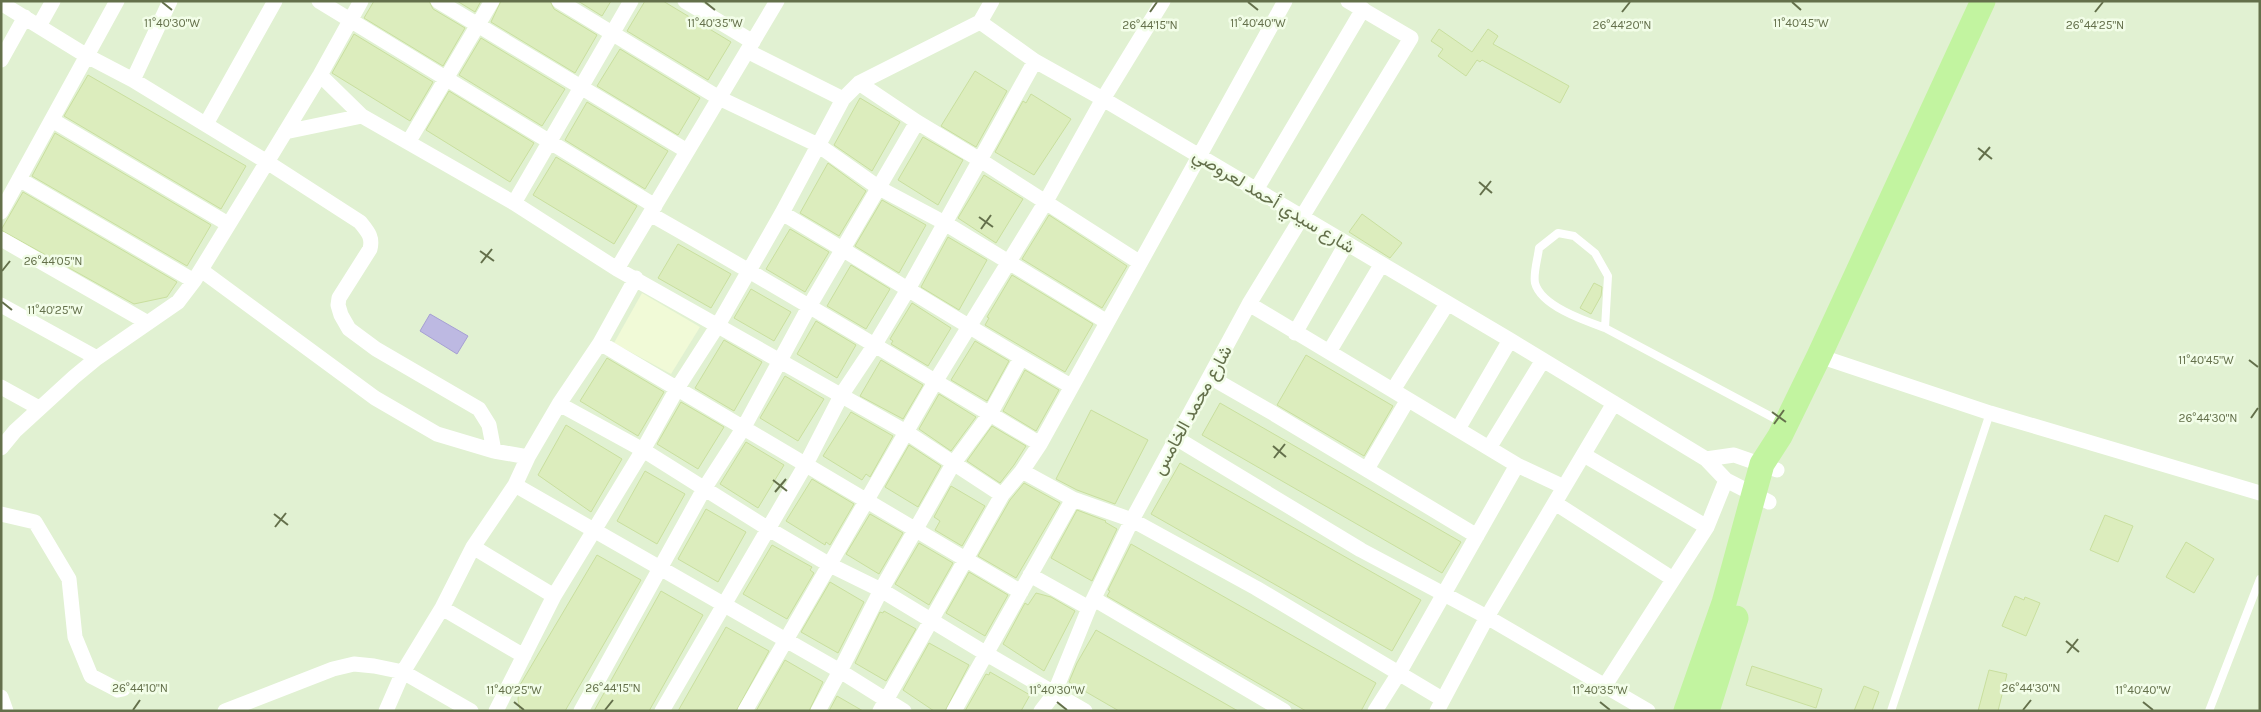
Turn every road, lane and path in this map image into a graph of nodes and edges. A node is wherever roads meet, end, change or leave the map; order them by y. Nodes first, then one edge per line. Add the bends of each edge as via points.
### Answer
1 (53, 1) edge
2 (117, 1) edge
3 (170, 1) edge
4 (275, 1) edge
5 (319, 1) edge
6 (361, 1) edge
7 (438, 1) edge
8 (492, 1) edge
9 (559, 1) edge
10 (631, 1) edge
11 (685, 1) edge
12 (777, 1) edge
13 (992, 1) edge
14 (1164, 1) edge
15 (1285, 1) edge
16 (1348, 1) edge
17 (1983, 1) edge
18 (1, 3) edge
19 (1363, 9) junction
20 (25, 18) junction
21 (350, 20) junction
22 (980, 22) junction
23 (478, 25) junction
24 (39, 26) junction
25 (613, 33) junction
26 (750, 47) junction
27 (87, 56) junction
28 (1, 60) edge
29 (1035, 61) junction
30 (320, 75) junction
31 (446, 78) junction
32 (134, 80) junction
33 (860, 83) junction
34 (581, 88) junction
35 (720, 98) junction
36 (844, 99) junction
37 (1103, 99) junction
38 (362, 116) junction
39 (52, 120) junction
40 (917, 122) junction
41 (206, 124) junction
42 (284, 132) junction
43 (409, 142) junction
44 (550, 142) junction
45 (818, 145) junction
46 (688, 151) junction
47 (1198, 156) junction
48 (980, 160) junction
49 (267, 162) junction
50 (20, 179) junction
51 (879, 188) junction
52 (1256, 190) junction
53 (514, 203) junction
54 (1045, 203) junction
55 (653, 210) junction
56 (1, 212) edge
57 (782, 213) junction
58 (1301, 216) junction
59 (944, 222) junction
60 (228, 224) junction
61 (1, 239) edge
62 (1346, 244) junction
63 (843, 249) junction
64 (1008, 260) junction
65 (1139, 262) junction
66 (1381, 265) junction
67 (617, 269) junction
68 (749, 270) junction
69 (197, 276) junction
70 (636, 278) junction
71 (907, 290) junction
72 (1249, 304) junction
73 (1447, 304) junction
74 (1, 305) edge
75 (810, 305) junction
76 (1107, 322) junction
77 (148, 323) junction
78 (718, 325) junction
79 (970, 327) junction
80 (1605, 328) junction
81 (1295, 333) junction
82 (1510, 340) junction
83 (600, 343) junction
84 (874, 346) junction
85 (1329, 352) junction
86 (1819, 356) junction
87 (96, 358) junction
88 (1021, 358) junction
89 (1543, 360) junction
90 (780, 362) junction
91 (1210, 378) junction
92 (935, 382) junction
93 (1070, 386) junction
94 (1, 387) edge
95 (678, 387) junction
96 (1394, 390) junction
97 (842, 394) junction
98 (1407, 401) junction
99 (1614, 403) junction
100 (559, 404) junction
101 (39, 408) junction
102 (1990, 413) junction
103 (990, 414) junction
104 (744, 427) junction
105 (1458, 429) junction
106 (1783, 431) junction
107 (906, 432) junction
108 (1176, 438) junction
109 (1040, 444) junction
110 (1, 448) edge
111 (1489, 448) junction
112 (643, 450) junction
113 (494, 451) junction
114 (1584, 455) junction
115 (528, 457) junction
116 (1706, 459) junction
117 (806, 464) junction
118 (953, 464) junction
119 (1517, 466) junction
120 (1769, 467) junction
121 (1367, 469) junction
122 (1022, 471) junction
123 (1726, 480) junction
124 (515, 485) junction
125 (1564, 487) junction
126 (704, 489) junction
127 (2260, 493) edge
128 (1002, 495) junction
129 (1074, 499) junction
130 (1761, 499) junction
131 (868, 501) junction
132 (1555, 503) junction
133 (1, 514) edge
134 (1132, 520) junction
135 (1707, 527) junction
136 (766, 528) junction
137 (916, 530) junction
138 (594, 531) junction
139 (1477, 536) junction
140 (473, 547) junction
141 (966, 558) junction
142 (830, 565) junction
143 (661, 569) junction
144 (1030, 575) junction
145 (1673, 579) junction
146 (2260, 579) edge
147 (881, 590) junction
148 (1021, 592) junction
149 (1443, 593) junction
150 (554, 596) junction
151 (1092, 603) junction
152 (724, 604) junction
153 (442, 608) junction
154 (1487, 617) junction
155 (931, 620) junction
156 (785, 640) junction
157 (985, 654) junction
158 (524, 656) junction
159 (403, 672) junction
160 (840, 672) junction
161 (1399, 673) junction
162 (1604, 687) junction
163 (123, 689) dead end
164 (1054, 694) junction
165 (1, 697) edge
166 (1439, 705) edge
167 (883, 706) edge
168 (6, 711) edge
169 (224, 711) edge
170 (386, 711) edge
171 (471, 711) edge
172 (496, 711) edge
173 (581, 711) edge
174 (662, 711) edge
175 (745, 711) edge
176 (818, 711) edge
177 (904, 711) edge
178 (954, 711) edge
179 (1041, 711) edge
180 (1085, 711) edge
181 (1284, 711) edge
182 (1375, 711) edge
183 (1648, 711) edge
184 (1686, 711) edge
185 (1707, 711) edge
186 (1891, 711) edge
187 (2209, 711) edge

1 - 24 street
2 - 27 street
3 - 32 street
4 - 41 street
5 - 21 street
6 - 21 street
7 - 23 street
8 - 23 street
9 - 25 street
10 - 25 street
11 - 26 street
12 - 26 street
13 - 22 street
14 - 37 street
15 - 47 street
16 - 19 street
17 - 86 main road
18 - 20 street
19 - 52 street
19 - 58 street, شارع محمد الخامس via 1411,38
20 - 24 street
20 - 28 street
21 - 30 street
21 - 31 street
22 - 29 street, شارع سيدي أحمد لعروصي
22 - 33 street
23 - 31 street
23 - 34 street
24 - 27 street
25 - 34 street
25 - 35 street
26 - 35 street
26 - 36 street
27 - 32 street
27 - 39 street
29 - 37 street, شارع سيدي أحمد لعروصي
29 - 48 street
30 - 38 street
30 - 42 street
31 - 43 street
31 - 44 street
32 - 41 street
33 - 36 street
33 - 40 street
34 - 44 street
34 - 46 street
35 - 45 street
35 - 46 street
36 - 45 street
37 - 47 street, شارع سيدي أحمد لعروصي
37 - 54 street
38 - 42 street
38 - 43 street
39 - 50 street
39 - 60 street
40 - 48 street
40 - 51 street
41 - 49 street
42 - 49 street
43 - 53 street
44 - 53 street
44 - 55 street
45 - 51 street
45 - 57 street
46 - 55 street
47 - 52 street, شارع سيدي أحمد لعروصي
47 - 65 street
48 - 54 street
48 - 59 street
49 - 60 street
49 - 113 street via 360,222 370,234 370,249 339,298 341,314 349,329 376,349 479,409 489,425
50 - 56 street
50 - 69 street
51 - 59 street
51 - 63 street
52 - 58 street, شارع سيدي أحمد لعروصي
53 - 67 street
54 - 64 street
54 - 65 street
55 - 67 street
55 - 68 street
57 - 63 street
57 - 68 street
58 - 62 street, شارع سيدي أحمد لعروصي
58 - 72 street, شارع محمد الخامس
59 - 64 street
59 - 71 street
60 - 69 street
61 - 77 street
62 - 66 street, شارع سيدي أحمد لعروصي
62 - 81 street
63 - 71 street
63 - 75 street
64 - 76 street
64 - 79 street
65 - 76 street
66 - 73 street, شارع سيدي أحمد لعروصي
66 - 85 street
67 - 70 street
68 - 75 street
68 - 78 street
69 - 77 street via 178,302
69 - 113 street via 375,398 438,434
70 - 78 street
70 - 83 street
71 - 79 street
71 - 84 street
72 - 81 street
72 - 91 street, شارع محمد الخامس
73 - 82 street, شارع سيدي أحمد لعروصي
73 - 96 street
74 - 87 street
75 - 84 street
75 - 90 street
76 - 93 street
77 - 87 street
78 - 90 street
78 - 95 street
79 - 88 street
79 - 92 street
80 - 80 lane via 1574,317 1544,297 1535,282 1539,248 1558,233 1574,236 1595,253 1608,276
80 - 106 lane
81 - 85 street
82 - 89 street, شارع سيدي أحمد لعروصي
82 - 105 street
83 - 95 street
83 - 100 street
84 - 92 street
84 - 97 street
85 - 96 street
86 - 102 street
86 - 106 main road
87 - 101 street
88 - 93 street
88 - 103 street
89 - 99 street, شارع سيدي أحمد لعروصي
89 - 111 street
90 - 97 street
90 - 104 street
91 - 108 street, شارع محمد الخامس
91 - 121 street
92 - 103 street
92 - 107 street
93 - 109 street
94 - 101 street
95 - 104 street
95 - 112 street
96 - 98 street
97 - 107 street
97 - 117 street
98 - 105 street
98 - 121 street
99 - 114 street
99 - 116 street, شارع سيدي أحمد لعروصي
100 - 112 street
100 - 115 street
101 - 110 street
102 - 127 street
102 - 186 lane
103 - 109 street
103 - 118 street
104 - 117 street
104 - 126 street
105 - 111 street
106 - 120 main road
107 - 118 street
107 - 131 street
108 - 134 street, شارع محمد الخامس
108 - 149 street via 1361,550
109 - 122 street
111 - 119 street
112 - 126 street
112 - 138 street
113 - 115 street
114 - 125 street
114 - 135 street
115 - 124 street
116 - 120 street via 1734,455
116 - 123 street, شارع سيدي أحمد لعروصي
117 - 131 street
117 - 136 street
118 - 128 street
118 - 137 street
119 - 125 street
119 - 139 street
120 - 130 main road
121 - 139 street
122 - 128 street
122 - 129 street
123 - 130 street, شارع سيدي أحمد لعروصي
123 - 135 street
124 - 138 street
124 - 140 street
125 - 132 street
126 - 136 street
126 - 143 street
128 - 141 street
129 - 134 street
129 - 144 street
130 - 184 main road
130 - 185 main road
131 - 137 street
131 - 142 street
132 - 145 street
132 - 154 street
133 - 163 street via 35,522 69,579 75,637 91,676 118,690
134 - 151 street, شارع محمد الخامس
134 - 161 street via 1256,588
135 - 145 street
136 - 142 street
136 - 152 street
137 - 141 street
137 - 147 street
138 - 143 street
138 - 150 street
139 - 149 street
140 - 150 street
140 - 153 street
141 - 148 street
141 - 155 street
142 - 147 street
142 - 156 street
143 - 152 street
143 - 173 street
144 - 148 street
144 - 151 street
145 - 162 street
146 - 187 lane
147 - 155 street
147 - 160 street
148 - 157 street
149 - 154 street
149 - 161 street
150 - 158 street
151 - 164 street, شارع محمد الخامس
151 - 181 street
152 - 156 street
152 - 174 street
153 - 158 street
153 - 159 street
154 - 162 street
154 - 166 street
155 - 157 street
155 - 167 street
156 - 160 street
156 - 175 street
157 - 164 street
157 - 178 street
158 - 172 street
159 - 169 street via 354,664 333,668
159 - 170 street
159 - 171 street
160 - 167 street
160 - 176 street
161 - 166 street
161 - 182 street
162 - 183 street
164 - 179 street, شارع محمد الخامس
164 - 180 street
165 - 168 street
167 - 177 street

